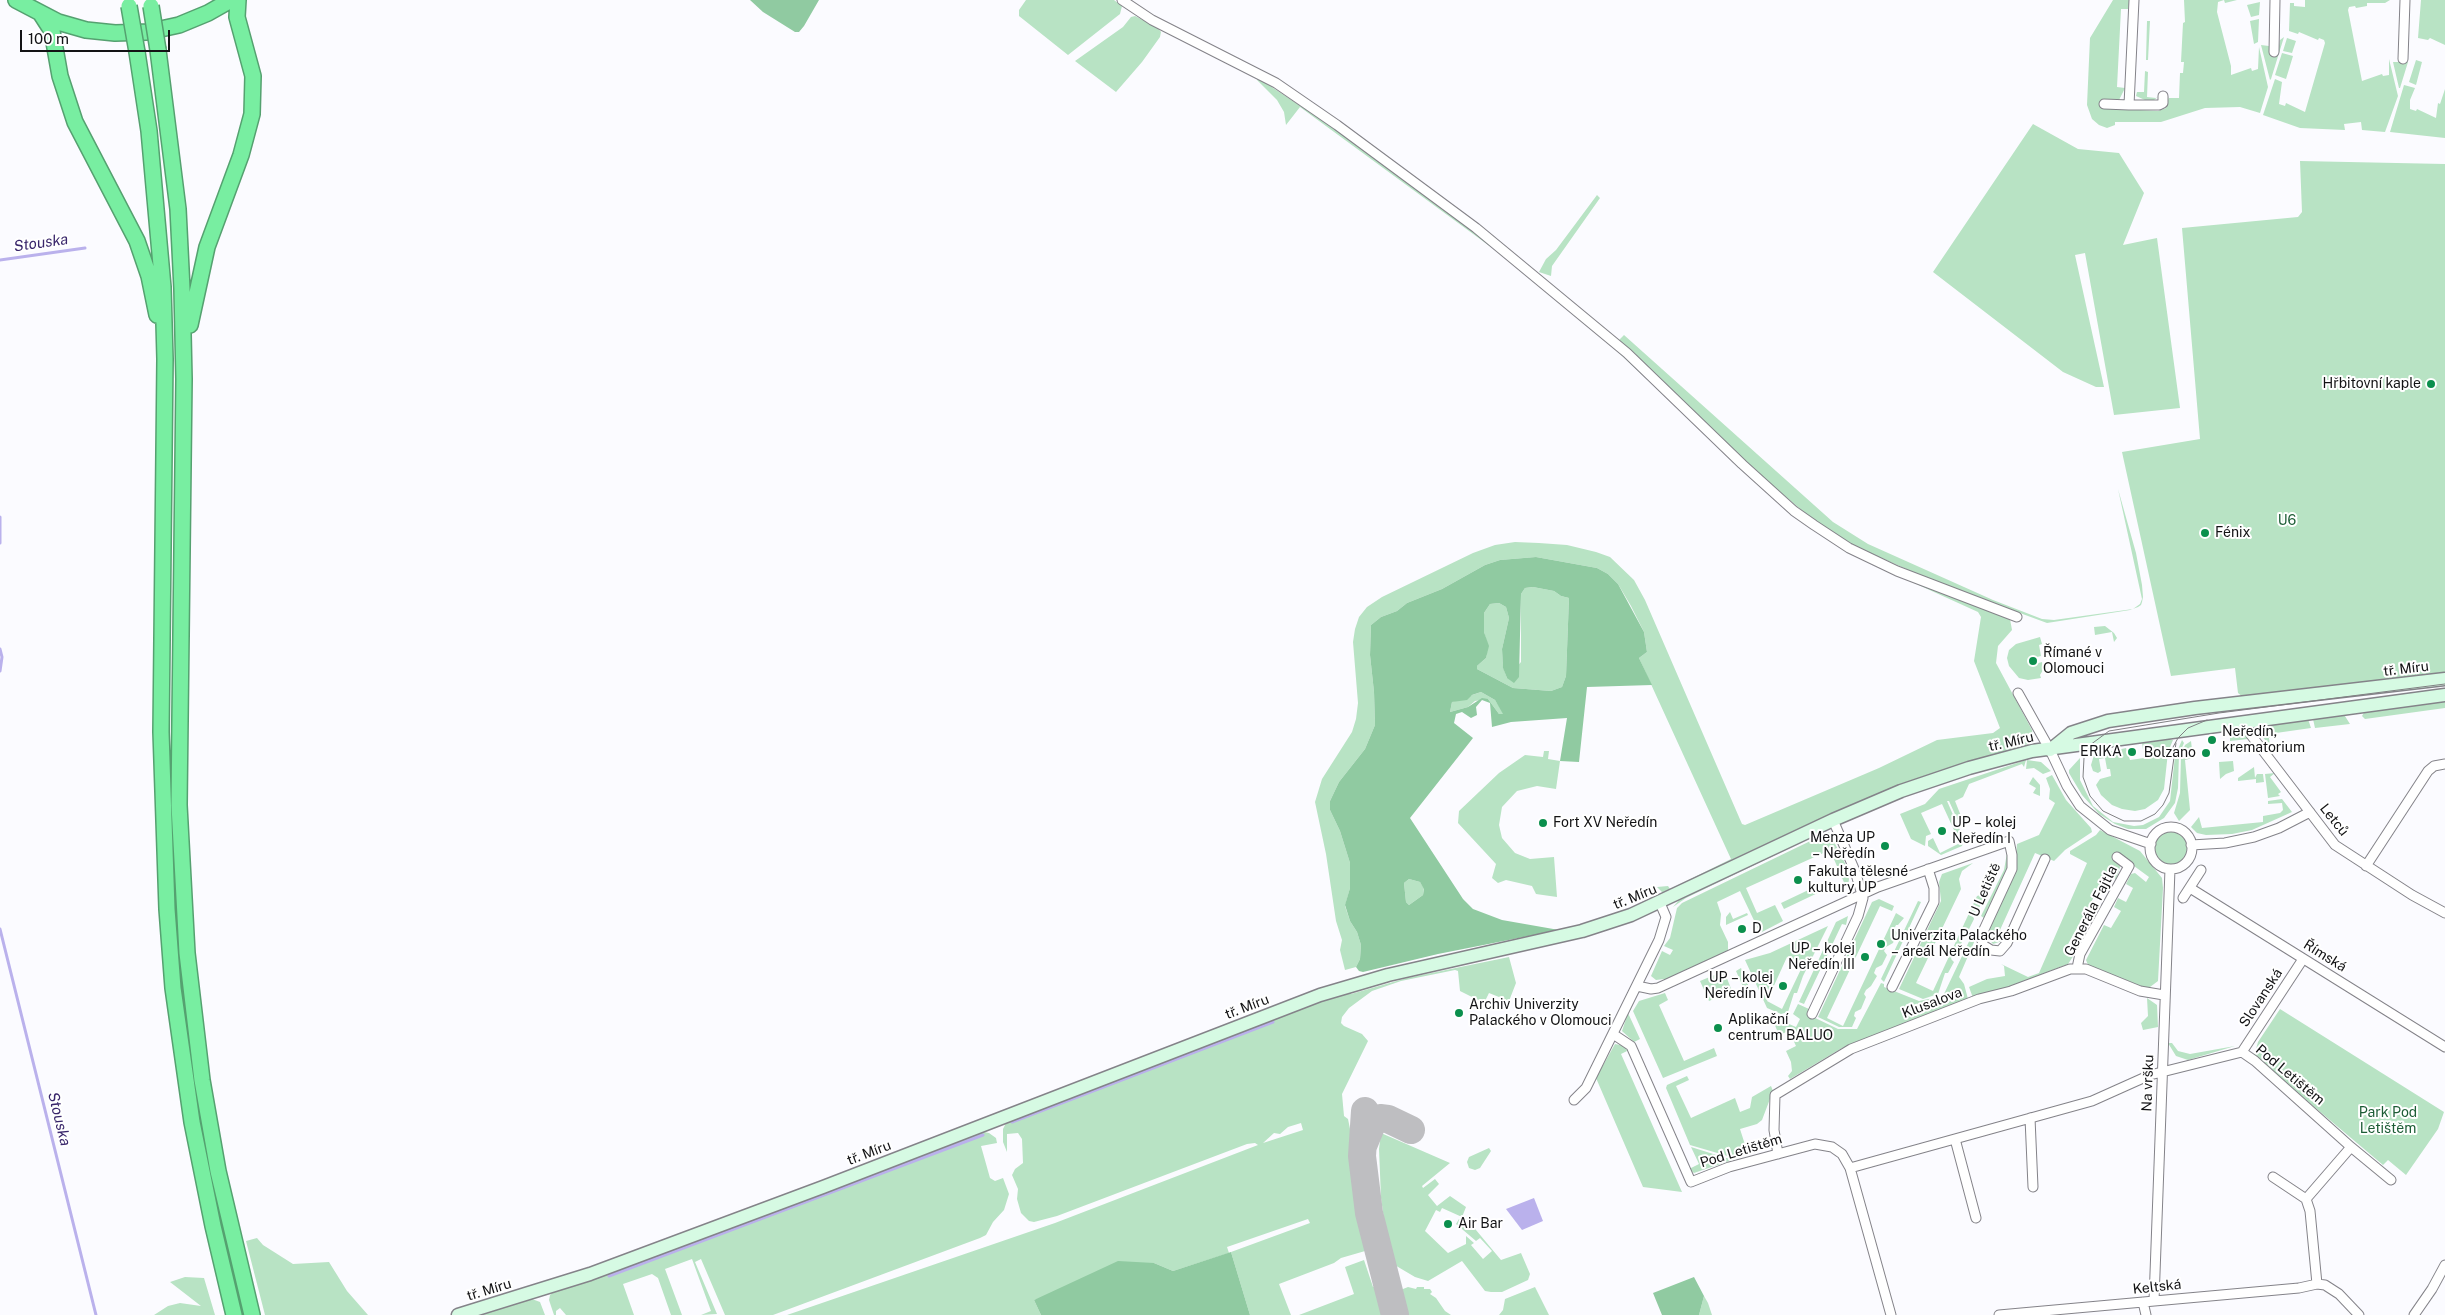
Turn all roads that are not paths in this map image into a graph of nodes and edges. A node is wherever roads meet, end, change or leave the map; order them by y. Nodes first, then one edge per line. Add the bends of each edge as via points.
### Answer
1 (16, 0) edge
2 (231, 0) edge
3 (238, 0) edge
4 (1122, 0) edge
5 (2134, 0) edge
6 (2276, 0) edge
7 (2405, 0) edge
8 (129, 3) edge
9 (151, 3) edge
10 (40, 14) junction
11 (2274, 52) dead end
12 (2402, 59) dead end
13 (2164, 96) dead end
14 (2104, 104) dead end
15 (2128, 105) junction
16 (165, 358) junction
17 (184, 379) junction
18 (2017, 617) dead end
19 (2445, 679) edge
20 (2018, 693) dead end
21 (2445, 694) edge
22 (2251, 735) dead end
23 (2050, 750) junction
24 (2445, 764) edge
25 (2310, 812) junction
26 (1834, 820) junction
27 (2151, 844) junction
28 (2191, 845) junction
29 (2117, 857) dead end
30 (2045, 859) dead end
31 (2366, 866) junction
32 (1928, 869) junction
33 (2170, 869) junction
34 (2201, 870) dead end
35 (2190, 888) junction
36 (1863, 894) junction
37 (2183, 898) dead end
38 (1660, 904) junction
39 (2445, 913) edge
40 (2303, 959) junction
41 (2077, 968) junction
42 (1637, 986) junction
43 (1892, 987) dead end
44 (2164, 995) junction
45 (1812, 1014) dead end
46 (1613, 1034) junction
47 (2445, 1047) edge
48 (2242, 1052) junction
49 (2162, 1072) junction
50 (1574, 1100) dead end
51 (2030, 1118) junction
52 (1955, 1139) junction
53 (2352, 1147) junction
54 (1778, 1154) junction
55 (1850, 1168) junction
56 (2273, 1177) dead end
57 (2392, 1180) dead end
58 (2033, 1187) dead end
59 (2306, 1199) junction
60 (1976, 1218) dead end
61 (2445, 1265) edge
62 (2317, 1284) junction
63 (2154, 1300) junction
64 (2143, 1302) junction
65 (234, 1315) edge
66 (252, 1315) edge
67 (458, 1315) edge
68 (1891, 1315) edge
69 (2000, 1315) edge
70 (2146, 1315) edge
71 (2360, 1315) edge
72 (2414, 1315) edge

1 - 10 highway
2 - 10 highway via 179,25 131,34 86,30
3 - 17 highway via 237,17 253,76 252,114 247,139 220,208 202,267 191,318
4 - 18 street via 1152,20 1276,83 1476,228 1627,353 1742,464 1814,526 1849,548 1897,571
5 - 15 street
6 - 11 street
7 - 12 street
8 - 16 highway, bridge via 149,131 163,287
9 - 17 highway, bridge via 178,209
10 - 16 highway via 52,31 60,76 75,122 143,256
13 - 15 street via 2158,106
14 - 15 street
16 - 65 highway via 162,806 168,928 183,1062 204,1182
17 - 66 highway via 179,805 185,928 203,1088 218,1171
19 - 23 main road, tř. Míru via 2200,707 2108,722 2071,733
20 - 23 street
21 - 23 main road, tř. Míru
22 - 25 street, Letců
23 - 26 main road, tř. Míru via 2025,752 1960,771 1901,791
23 - 27 street via 2071,793 2092,818 2121,835
24 - 31 street via 2428,771
25 - 28 street via 2254,837
25 - 31 street, Letců via 2335,845
26 - 36 street
26 - 38 main road, tř. Míru
27 - 28 street via 2158,832 2172,827 2182,831
27 - 33 street via 2153,859
28 - 33 street via 2186,862
29 - 41 street, Generála Fajtla via 2129,866 2080,954
30 - 32 street, U Letiště via 2007,943 2000,951 1983,945 1981,936 2012,869 2009,841
31 - 39 street, Letců
32 - 36 street, U Letiště
32 - 43 street via 1934,888 1934,902
33 - 44 street, Na vršku
34 - 35 street
35 - 37 street
35 - 40 street, Římská
36 - 42 street, U Letiště via 1658,988
36 - 45 street via 1858,916
38 - 42 street via 1666,917 1664,928
38 - 67 main road, tř. Míru via 1592,929 1435,963 1338,989 590,1274
40 - 47 street, Římská
40 - 48 street, Slovanská
41 - 44 street via 2145,992
41 - 54 street, Klusalova via 1979,999 1851,1049 1778,1092 1774,1130
42 - 46 street
44 - 49 street, Na vršku
46 - 50 street via 1586,1088
46 - 54 street, Pod Letištěm via 1630,1046 1691,1182 1729,1167
48 - 49 street, Pod Letištěm
48 - 53 street, Pod Letištěm
49 - 51 street, Pod Letištěm via 2092,1101
49 - 63 street, Na vršku
51 - 52 street, Pod Letištěm
51 - 58 street
52 - 55 street, Pod Letištěm
52 - 60 street
53 - 57 street, Pod Letištěm
53 - 59 street
54 - 55 street, Pod Letištěm via 1826,1144 1838,1150
55 - 68 street
56 - 59 street
59 - 62 street
61 - 72 street
62 - 63 street, Keltská
62 - 71 street via 2339,1294
63 - 64 street, Keltská
64 - 69 street, Keltská
64 - 70 street

